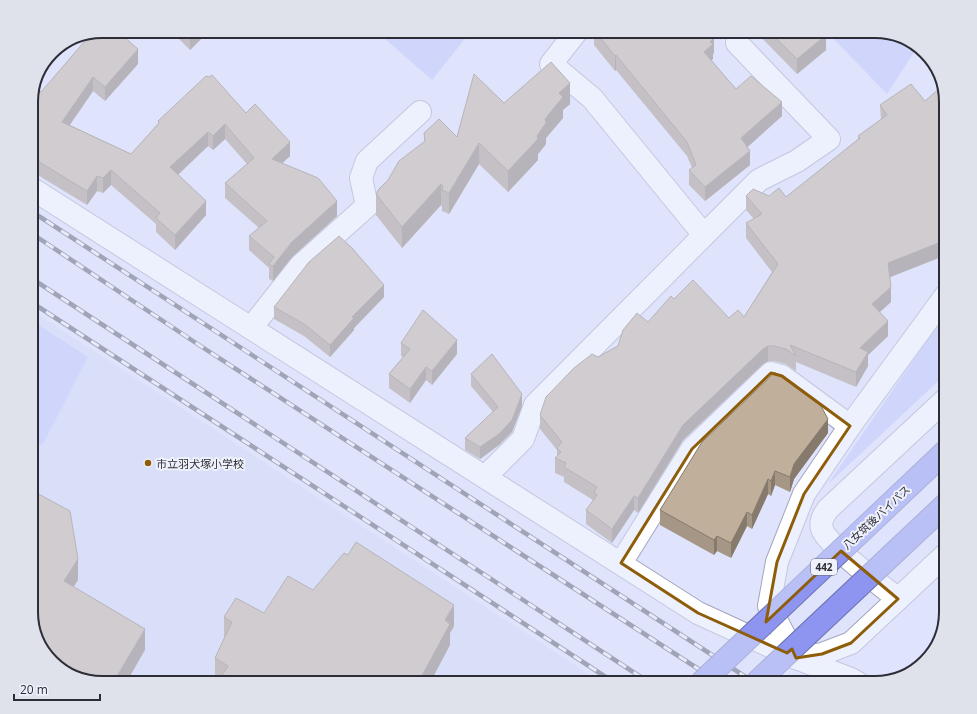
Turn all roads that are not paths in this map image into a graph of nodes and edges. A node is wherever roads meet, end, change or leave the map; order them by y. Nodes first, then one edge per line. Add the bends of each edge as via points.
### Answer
1 (571, 38) edge
2 (737, 42) dead end
3 (420, 112) dead end
4 (38, 192) edge
5 (704, 235) junction
6 (939, 305) edge
7 (251, 328) junction
8 (939, 406) edge
9 (850, 426) junction
10 (939, 458) edge
11 (485, 477) junction
12 (939, 511) edge
13 (939, 561) edge
14 (621, 563) junction
15 (898, 600) junction
16 (796, 658) junction
17 (708, 676) edge
18 (763, 676) edge
19 (843, 676) edge

1 - 5 street via 551,64 592,98
2 - 5 street via 829,140 797,161 759,180
3 - 7 street via 367,161 361,178 367,206 300,266
4 - 7 street
5 - 11 street via 535,405 524,439
6 - 9 street
7 - 11 street
8 - 15 street via 828,509 821,519 823,531 836,547
9 - 14 street via 782,376 772,373 692,449
9 - 16 street via 804,494 777,562 769,606
10 - 17 highway, 八女筑後バイパス / 442, bridge
11 - 14 street
12 - 18 highway, bridge
13 - 15 street
14 - 16 street via 698,613
15 - 16 street via 851,643 822,654
16 - 19 street

